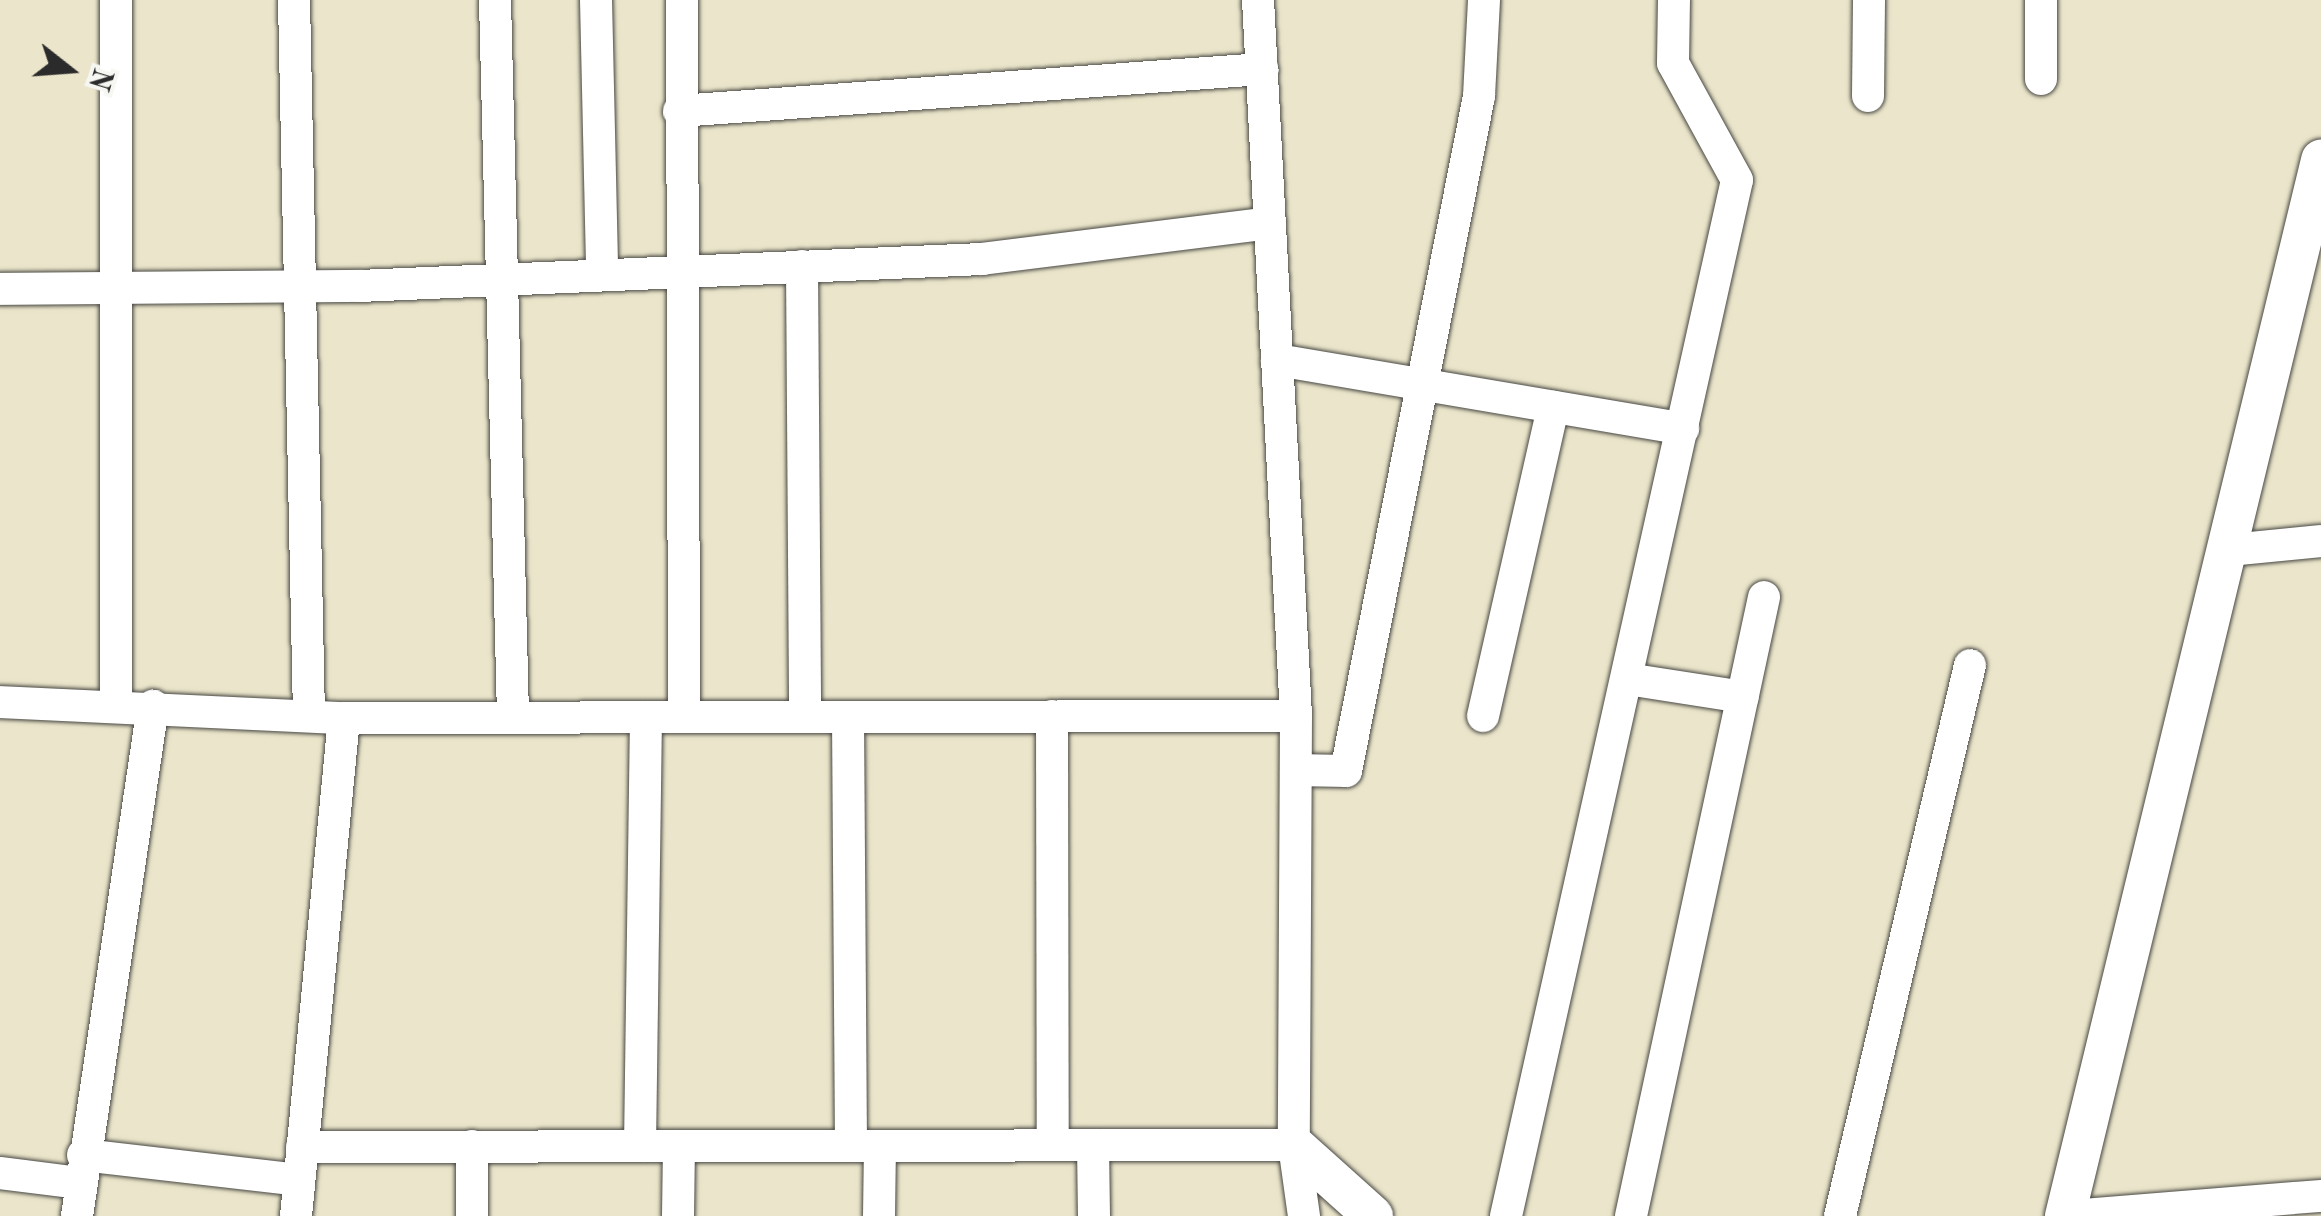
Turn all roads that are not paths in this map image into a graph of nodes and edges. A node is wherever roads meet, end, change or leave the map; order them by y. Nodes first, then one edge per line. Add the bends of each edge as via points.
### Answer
1 (116, 0) edge
2 (294, 0) edge
3 (494, 0) edge
4 (596, 0) edge
5 (682, 0) edge
6 (1258, 0) edge
7 (1484, 0) edge
8 (1674, 0) edge
9 (1869, 0) edge
10 (2041, 0) edge
11 (1262, 69) junction
12 (2040, 79) dead end
13 (1868, 96) dead end
14 (678, 111) junction
15 (2321, 160) edge
16 (2314, 222) edge
17 (1270, 223) junction
18 (802, 266) junction
19 (685, 271) junction
20 (602, 273) junction
21 (506, 278) junction
22 (301, 286) junction
23 (117, 288) junction
24 (0, 289) edge
25 (1277, 360) junction
26 (1422, 384) junction
27 (1553, 407) junction
28 (1683, 429) junction
29 (2321, 541) edge
30 (2229, 550) junction
31 (1764, 597) dead end
32 (1970, 665) dead end
33 (1627, 679) junction
34 (1742, 697) junction
35 (0, 702) edge
36 (116, 705) junction
37 (153, 706) junction
38 (310, 716) junction
39 (805, 716) junction
40 (1052, 716) junction
41 (1296, 716) junction
42 (1483, 716) dead end
43 (646, 717) junction
44 (684, 717) junction
45 (848, 717) junction
46 (344, 718) junction
47 (514, 718) junction
48 (1296, 770) junction
49 (1294, 1144) junction
50 (1053, 1145) junction
51 (1093, 1145) junction
52 (472, 1146) junction
53 (640, 1146) junction
54 (679, 1146) junction
55 (865, 1146) junction
56 (301, 1164) junction
57 (0, 1173) edge
58 (80, 1185) edge
59 (2321, 1196) edge
60 (296, 1216) edge
61 (472, 1216) edge
62 (678, 1216) edge
63 (878, 1216) edge
64 (1094, 1216) edge
65 (1304, 1216) edge
66 (1373, 1216) edge
67 (1506, 1216) edge
68 (1630, 1216) edge
69 (1840, 1216) edge
70 (2068, 1216) edge

1 - 23 street
2 - 22 street
3 - 21 street
4 - 20 street
5 - 14 street
6 - 11 street
7 - 26 street via 1479,96
8 - 28 street via 1672,63 1737,180
9 - 13 street
10 - 12 street
11 - 14 street
11 - 17 street
14 - 19 street
15 - 16 street
16 - 30 street
17 - 18 street via 982,259
17 - 25 street
18 - 19 street
18 - 39 street
19 - 20 street
19 - 44 street
20 - 21 street
21 - 22 street
21 - 47 street
22 - 23 street
22 - 38 street
23 - 24 street
23 - 36 street
25 - 26 street
25 - 41 street
26 - 27 street
26 - 48 street via 1346,771
27 - 28 street
27 - 42 street
28 - 33 street
29 - 30 street
30 - 70 street
31 - 34 street
32 - 69 street
33 - 34 street
33 - 67 street
34 - 68 street
35 - 36 street
36 - 37 street
37 - 38 street
37 - 58 street
38 - 46 street
39 - 44 street
39 - 45 street
40 - 41 street
40 - 45 street
40 - 50 street
41 - 48 street
43 - 44 street
43 - 47 street
43 - 53 street
45 - 55 street
46 - 47 street
46 - 56 street
48 - 49 street
49 - 51 street
49 - 65 street
49 - 66 street
50 - 51 street
50 - 55 street
51 - 64 street
52 - 53 street
52 - 56 street
52 - 61 street
53 - 54 street
54 - 55 street
54 - 62 street
55 - 63 street
56 - 58 street
56 - 60 street
57 - 58 street
59 - 70 street

